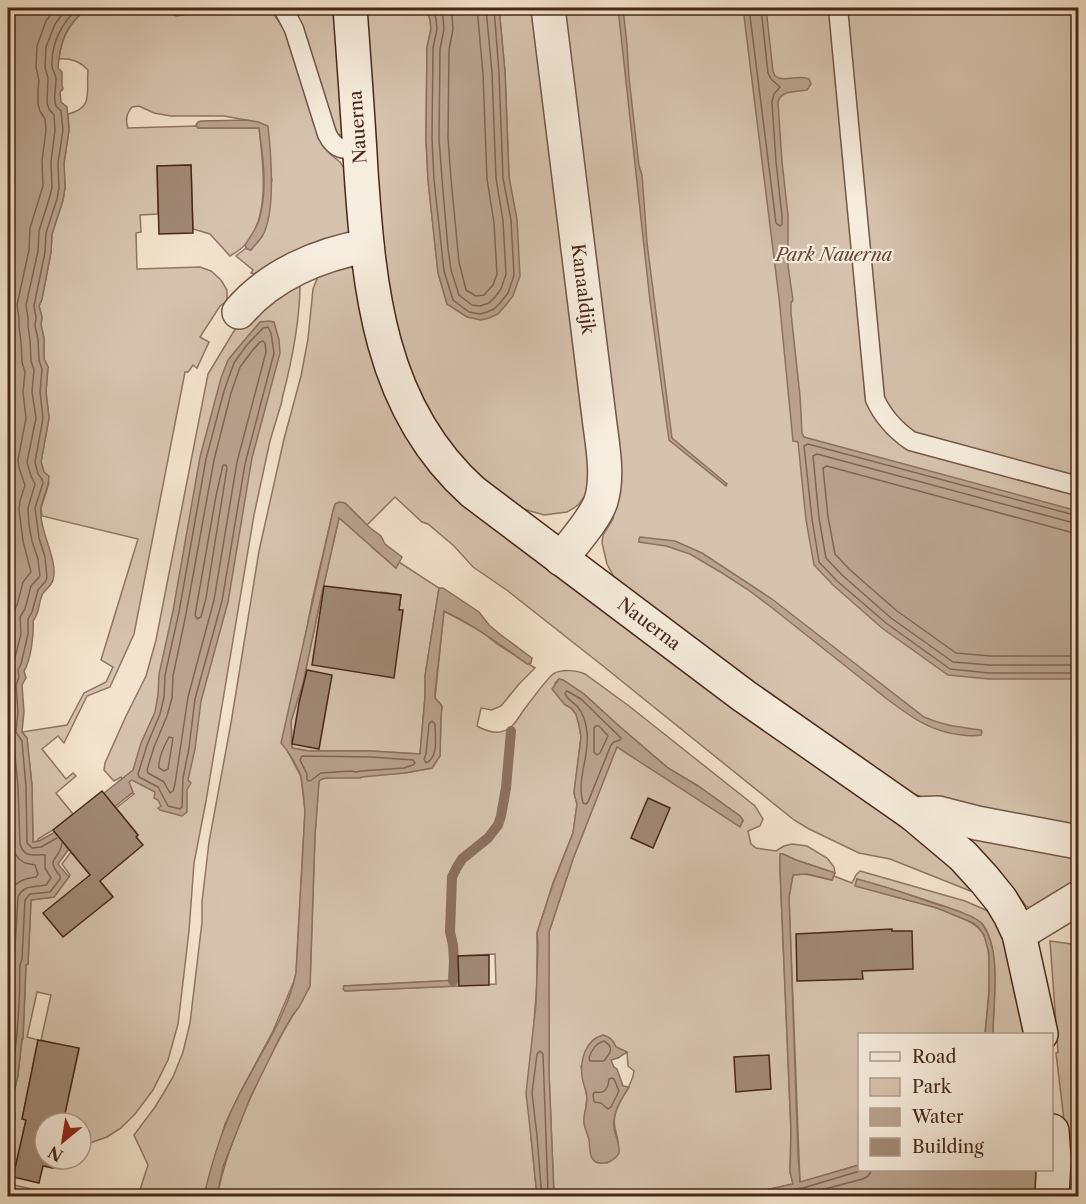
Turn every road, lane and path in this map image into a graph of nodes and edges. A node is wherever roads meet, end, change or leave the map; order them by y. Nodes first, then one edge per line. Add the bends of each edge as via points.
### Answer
1 (283, 8) edge
2 (350, 8) edge
3 (548, 8) edge
4 (838, 8) edge
5 (360, 149) junction
6 (367, 246) junction
7 (239, 312) dead end
8 (1078, 486) edge
9 (561, 559) junction
10 (914, 814) junction
11 (1078, 842) edge
12 (1078, 898) edge
13 (1019, 934) junction
14 (1041, 1033) edge
15 (1052, 1171) edge
16 (1052, 1197) edge

1 - 5 lane via 294,29 327,134 344,150
2 - 5 street, Nauerna
3 - 9 street, Kanaaldijk via 604,482 596,512
4 - 8 lane via 875,399 880,411 911,441
5 - 6 street, Nauerna
6 - 7 street via 342,250 286,274 261,290
6 - 9 street, Nauerna via 388,356 419,425 463,483
9 - 10 street, Nauerna via 744,696
10 - 11 street via 938,813
10 - 13 street, Nauerna via 984,879 1001,900
12 - 13 street
13 - 14 street, Nauerna
15 - 16 street

